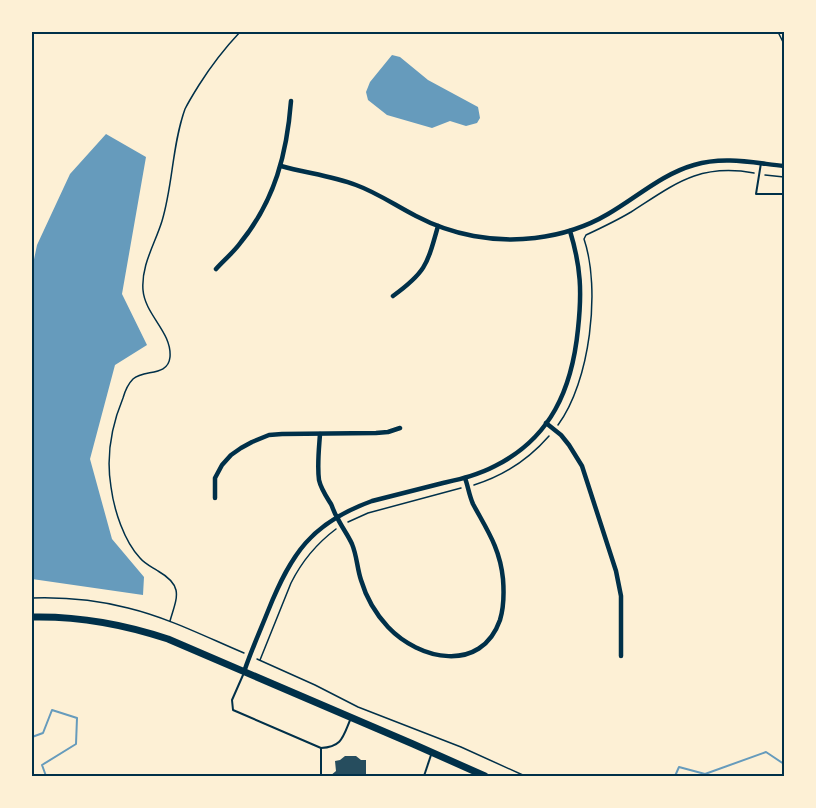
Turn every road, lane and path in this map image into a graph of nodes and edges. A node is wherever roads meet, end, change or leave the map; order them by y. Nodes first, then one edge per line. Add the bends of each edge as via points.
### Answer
1 (240, 32) edge
2 (778, 32) edge
3 (784, 44) edge
4 (291, 100) dead end
5 (761, 164) junction
6 (281, 166) junction
7 (784, 166) edge
8 (760, 174) junction
9 (784, 177) edge
10 (784, 194) edge
11 (438, 226) junction
12 (570, 231) junction
13 (216, 269) dead end
14 (393, 296) dead end
15 (546, 423) junction
16 (400, 428) dead end
17 (554, 429) junction
18 (320, 434) junction
19 (465, 478) junction
20 (468, 486) junction
21 (215, 498) dead end
22 (337, 517) junction
23 (341, 525) junction
24 (32, 598) edge
25 (32, 617) edge
26 (170, 621) junction
27 (250, 655) junction
28 (621, 656) dead end
29 (260, 660) junction
30 (244, 672) junction
31 (351, 717) junction
32 (321, 748) junction
33 (432, 753) junction
34 (321, 777) edge
35 (424, 777) edge
36 (485, 777) edge
37 (525, 777) edge

1 - 26 path via 214,60 186,108 164,216 146,264 143,291 168,341 169,362 129,383 110,444 112,497 129,543 140,559 175,585 177,600
2 - 3 path
4 - 6 street
5 - 7 street
5 - 8 lane
5 - 12 street via 721,160 695,165 607,215
6 - 11 street via 356,185
6 - 13 street via 254,225
8 - 9 path
8 - 10 lane via 756,195
8 - 17 path via 726,170 692,176 586,235 592,292 586,351 580,381
11 - 12 street via 504,239
11 - 14 street via 425,266
12 - 15 street via 580,270 577,341 568,383
15 - 17 street
15 - 19 street via 530,442 506,460
16 - 18 street via 376,433
17 - 20 path via 535,451 511,469
17 - 28 street via 582,466 616,571 621,596
18 - 21 street via 275,434 241,448 216,475
18 - 22 street via 320,481
19 - 20 street
19 - 22 street via 372,501
20 - 23 path via 368,513
20 - 23 street via 495,544 503,595 496,628 485,643 467,653 435,655 409,644 389,628 366,594 355,552
22 - 23 street
22 - 27 street via 305,543 288,567
23 - 29 path via 320,542 297,571
24 - 26 path via 85,600 127,607
25 - 30 main road via 69,618 135,629
26 - 27 path
27 - 29 path
27 - 30 street
29 - 37 path via 358,707
30 - 31 main road
30 - 32 lane via 232,700 233,710
31 - 32 lane via 342,740
31 - 33 main road
32 - 34 lane
33 - 35 lane
33 - 36 main road

